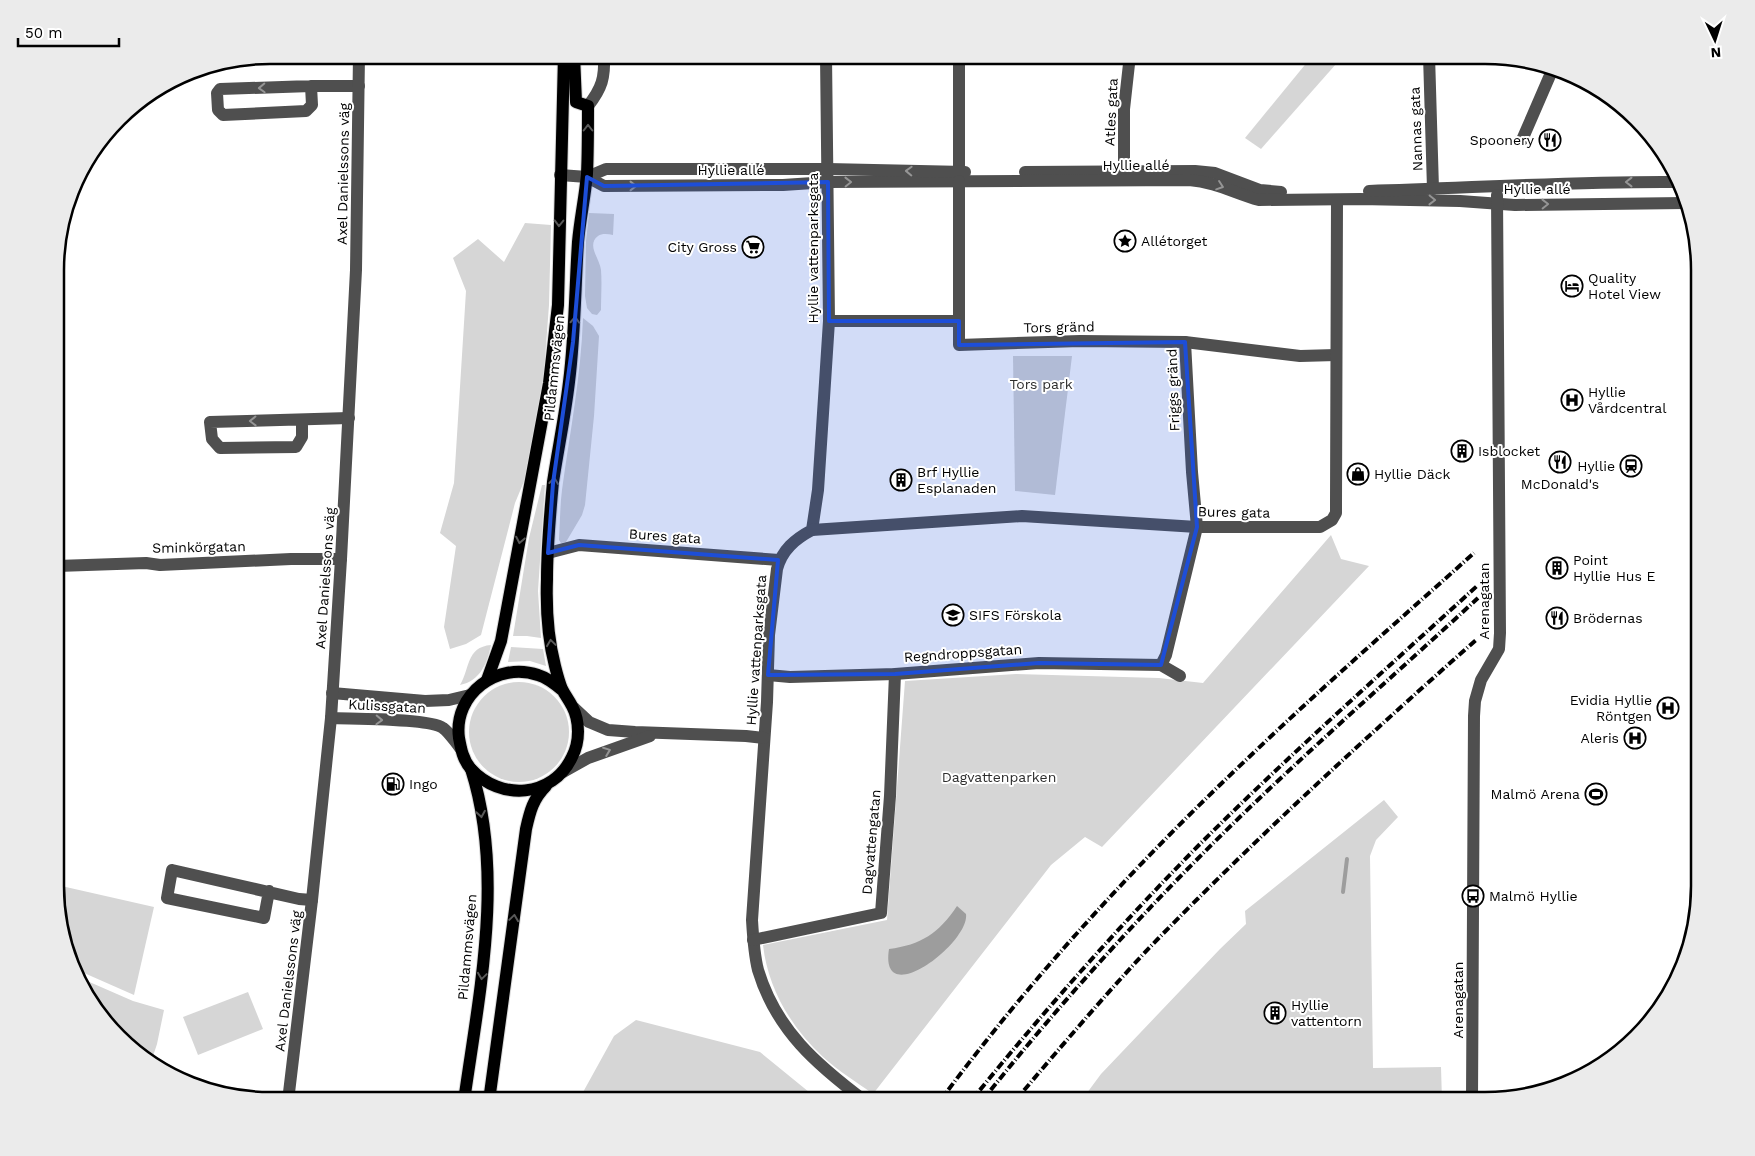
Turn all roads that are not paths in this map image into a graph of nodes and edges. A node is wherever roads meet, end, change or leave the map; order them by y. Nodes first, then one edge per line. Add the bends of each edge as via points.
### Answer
1 (359, 64) edge
2 (564, 64) edge
3 (574, 64) edge
4 (604, 64) edge
5 (826, 64) edge
6 (959, 64) edge
7 (1129, 64) edge
8 (1429, 64) edge
9 (1550, 74) edge
10 (311, 86) junction
11 (359, 86) junction
12 (588, 106) junction
13 (1522, 140) dead end
14 (828, 169) junction
15 (1124, 171) junction
16 (560, 175) junction
17 (586, 177) junction
18 (959, 177) junction
19 (828, 182) junction
20 (1672, 182) edge
21 (1496, 185) junction
22 (1433, 189) junction
23 (1337, 200) junction
24 (1680, 203) edge
25 (1497, 204) junction
26 (829, 321) junction
27 (960, 321) junction
28 (1185, 342) junction
29 (1336, 355) junction
30 (349, 418) junction
31 (302, 420) junction
32 (1197, 527) junction
33 (812, 530) junction
34 (548, 553) junction
35 (342, 559) junction
36 (779, 560) junction
37 (64, 566) edge
38 (1161, 665) junction
39 (895, 674) junction
40 (768, 675) junction
41 (1180, 676) dead end
42 (487, 680) junction
43 (562, 690) junction
44 (332, 693) junction
45 (470, 695) junction
46 (574, 708) junction
47 (331, 718) junction
48 (659, 733) junction
49 (764, 738) junction
50 (460, 749) junction
51 (470, 767) junction
52 (562, 772) junction
53 (550, 782) junction
54 (269, 891) junction
55 (312, 900) junction
56 (753, 940) junction
57 (289, 1092) edge
58 (465, 1092) edge
59 (490, 1092) edge
60 (854, 1092) edge
61 (1472, 1092) edge

1 - 11 street, Axel Danielssons väg
2 - 16 main road, Pildammsvägen
3 - 12 main road via 576,102
4 - 12 street via 598,93
5 - 14 street, Hyllie vattenparksgata
6 - 18 street, Tors gränd
7 - 15 street, Atles gata via 1124,109
8 - 22 street, Nannas gata
9 - 13 street
10 -> 10 street via 220,89 217,93 218,110 223,114 306,111 312,104
10 - 11 street
11 - 30 street, Axel Danielssons väg via 358,235
17 -> 12 main road, Pildammsvägen
14 - 17 street, Hyllie allé via 606,169
18 -> 14 street, Hyllie allé
14 - 19 street, Hyllie vattenparksgata
15 - 18 street, Hyllie allé
15 - 22 street, Hyllie allé via 1215,173 1260,190 1276,192
16 - 17 street, Hyllie allé
16 -> 42 main road, Pildammsvägen via 558,305 548,383 501,641
17 -> 19 street, Hyllie allé via 604,186
34 -> 17 main road, Pildammsvägen via 553,483 570,382 578,244
19 -> 18 street, Hyllie allé
18 -> 23 street, Hyllie allé via 1189,180 1205,181 1259,200
18 - 27 street, Tors gränd
19 - 26 street, Hyllie vattenparksgata
20 -> 21 street, Hyllie allé
21 - 22 street, Hyllie allé
21 - 25 street, Arenagatan
23 -> 25 street, Hyllie allé
23 - 29 street, Bures gata
25 -> 24 street, Hyllie allé
25 - 61 street, Arenagatan via 1500,633 1499,649 1478,688 1474,716
26 - 27 street
26 - 33 street, Hyllie vattenparksgata via 818,490
27 - 28 street, Tors gränd via 959,345
28 - 29 street, Friggs gränd via 1300,356
28 - 32 street, Friggs gränd
29 - 32 street, Bures gata via 1336,513 1332,520 1320,527
30 - 31 street
30 - 35 street, Axel Danielssons väg
31 -> 31 street via 210,422 212,439 220,448 296,446 302,437
32 - 33 street, Bures gata via 1022,516
32 - 38 street
33 - 36 street, Hyllie vattenparksgata via 795,540
34 - 36 street, Bures gata via 579,545
43 -> 34 main road, Pildammsvägen via 554,664 548,621
35 - 37 street, Sminkörgatan
35 - 44 street, Axel Danielssons väg
36 - 40 street, Hyllie vattenparksgata via 769,635
38 - 39 street, Regndroppsgatan via 1039,663
38 - 41 street, Regndroppsgatan
39 - 40 street, Regndroppsgatan
39 - 56 street, Dagvattengatan via 890,796 880,913
40 - 49 street, Hyllie vattenparksgata
42 - 43 main road, Pildammsvägen via 512,671 526,672 540,675
42 - 45 main road, Pildammsvägen
43 - 46 main road, Pildammsvägen
44 - 45 street, Kulissgatan via 425,701
44 - 47 street, Axel Danielssons väg
45 - 50 main road, Pildammsvägen via 461,712 458,730
46 - 48 street via 589,722 608,730
46 - 52 main road, Pildammsvägen via 578,724 577,742 572,758
47 -> 50 street, Kulissgatan via 436,724
47 - 55 street, Axel Danielssons väg
48 - 49 street
52 -> 48 street via 588,758
49 - 56 street, Hyllie vattenparksgata
50 - 51 main road, Pildammsvägen
51 - 53 main road, Pildammsvägen via 482,780 498,788 534,789
51 -> 58 main road, Pildammsvägen via 484,836 487,932
52 - 53 main road, Pildammsvägen
59 -> 53 main road, Pildammsvägen via 530,808
54 - 54 street via 172,870 167,898 264,918
54 - 55 street
55 - 57 street, Axel Danielssons väg
56 - 60 street, Hyllie vattenparksgata via 758,969 767,993 793,1038 820,1066

